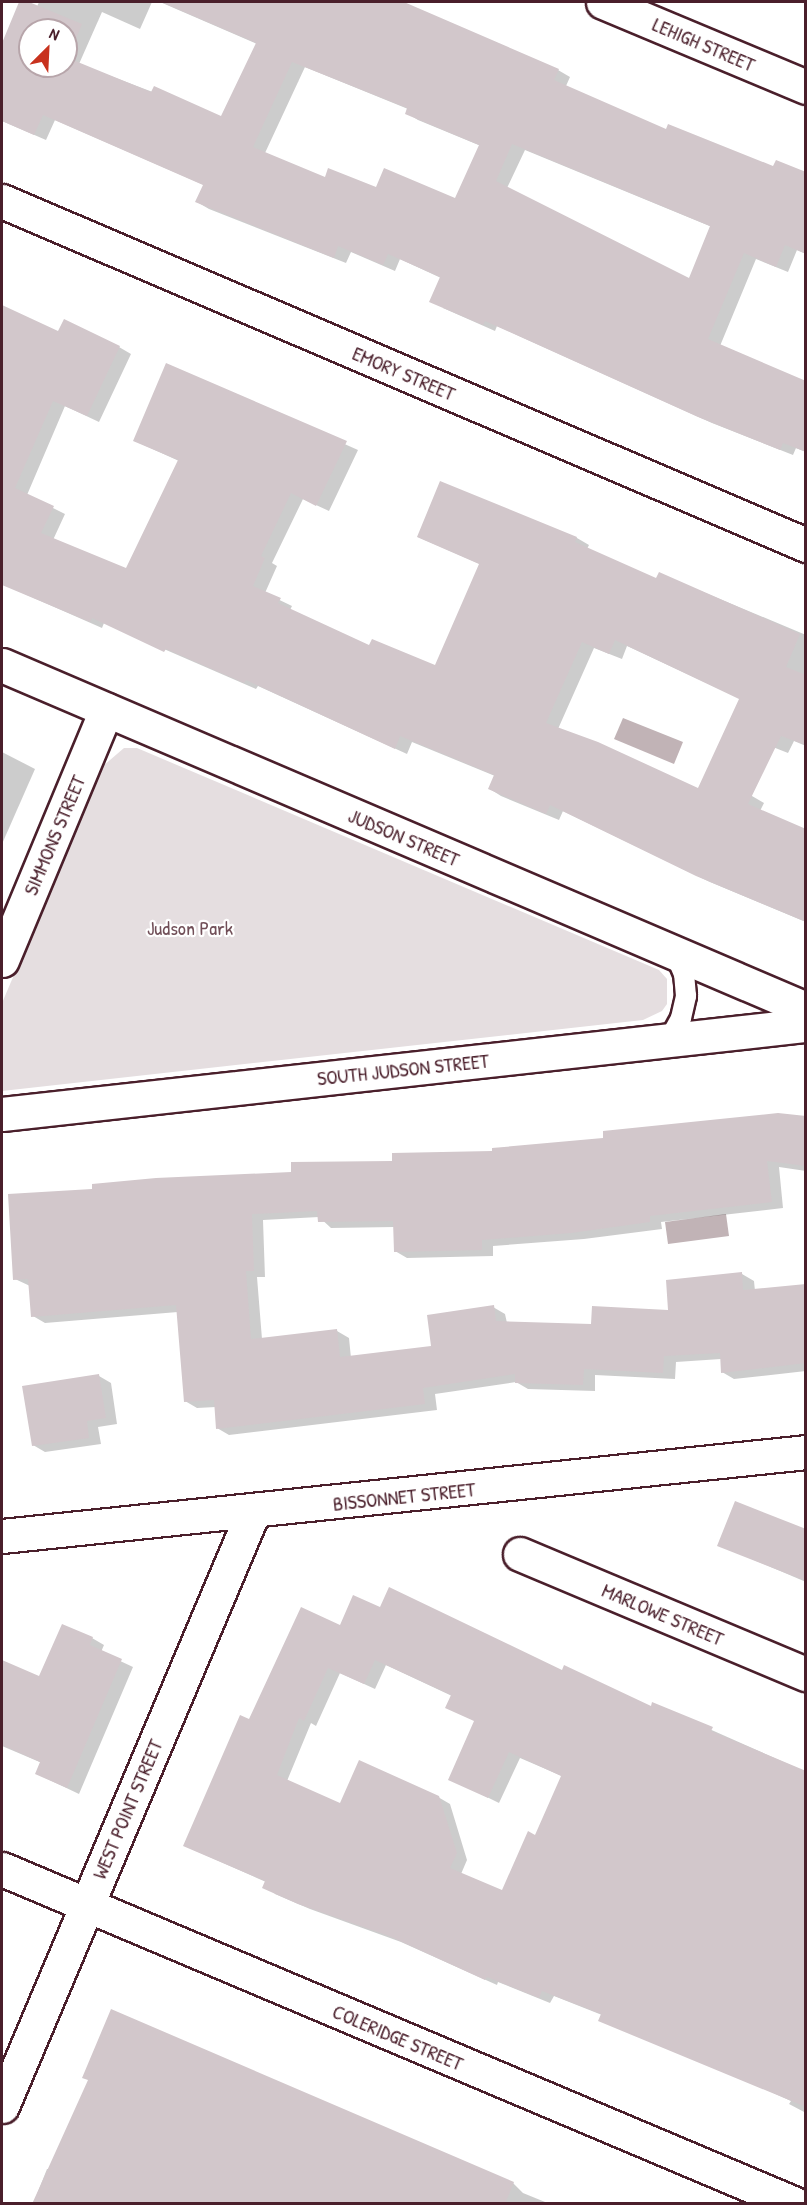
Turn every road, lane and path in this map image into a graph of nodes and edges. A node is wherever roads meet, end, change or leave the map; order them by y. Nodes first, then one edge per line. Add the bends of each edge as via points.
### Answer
1 (603, 2) edge
2 (806, 87) edge
3 (2, 201) edge
4 (806, 545) edge
5 (2, 665) edge
6 (106, 710) junction
7 (675, 953) junction
8 (2, 960) edge
9 (806, 1009) edge
10 (806, 1025) edge
11 (669, 1040) junction
12 (2, 1114) edge
13 (806, 1452) edge
14 (253, 1512) junction
15 (2, 1536) edge
16 (520, 1554) dead end
17 (806, 1674) edge
18 (2, 1869) edge
19 (86, 1905) junction
20 (2, 2106) edge
21 (795, 2204) edge

1 - 2 street, LEHIGH STREET
3 - 4 street, EMORY STREET
5 - 6 street, JUDSON STREET
6 - 7 street, JUDSON STREET
6 - 8 street, SIMMONS STREET
7 - 9 street, JUDSON STREET
7 - 11 lane via 684,974 686,996 681,1018
10 - 11 street, SOUTH JUDSON STREET
11 - 12 street, SOUTH JUDSON STREET
13 - 14 street, BISSONNET STREET
14 - 15 street, BISSONNET STREET
14 - 19 street, WEST POINT STREET
16 - 17 street, MARLOWE STREET
18 - 19 street, COLERIDGE STREET
19 - 20 street, WEST POINT STREET
19 - 21 street, COLERIDGE STREET

